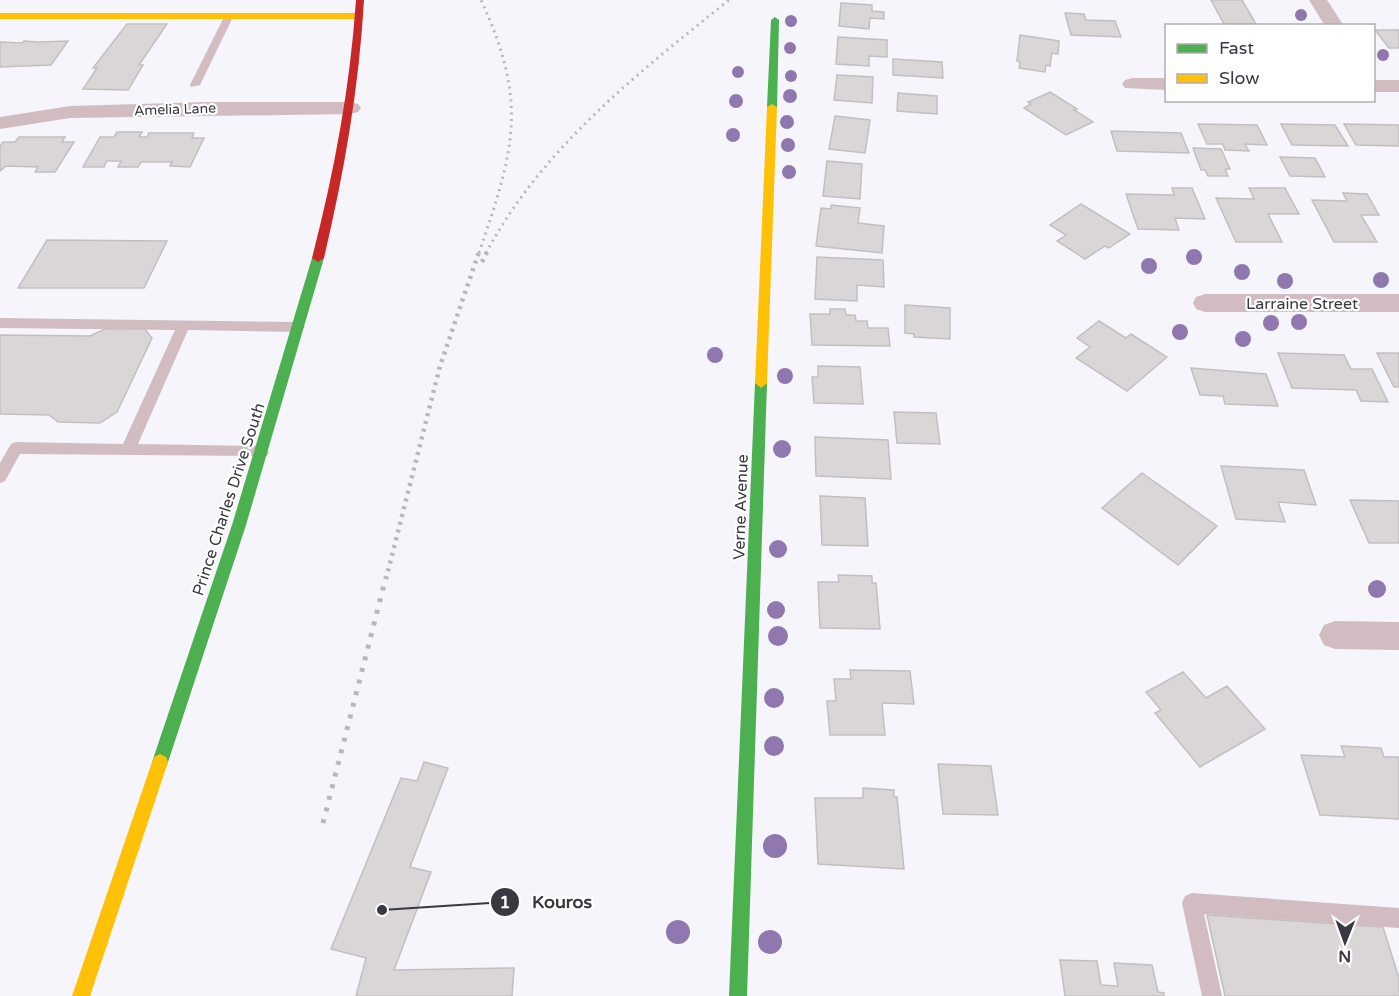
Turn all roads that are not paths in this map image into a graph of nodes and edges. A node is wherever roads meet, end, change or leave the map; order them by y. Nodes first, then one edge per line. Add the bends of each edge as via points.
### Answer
1 (360, 0) edge
2 (1318, 0) edge
3 (0, 16) edge
4 (360, 16) junction
5 (228, 17) junction
6 (775, 20) dead end
7 (1334, 24) edge
8 (1132, 84) dead end
9 (1165, 84) edge
10 (195, 85) dead end
11 (1375, 85) edge
12 (1399, 87) edge
13 (351, 108) junction
14 (0, 123) edge
15 (1205, 303) dead end
16 (1399, 303) edge
17 (0, 323) edge
18 (183, 327) junction
19 (298, 327) junction
20 (128, 450) junction
21 (262, 452) junction
22 (0, 477) edge
23 (1335, 635) dead end
24 (1399, 636) edge
25 (1399, 918) edge
26 (81, 996) edge
27 (738, 996) edge
28 (1212, 996) edge

1 - 4 street, Prince Charles Drive South
2 - 7 street
3 - 5 street
4 - 5 street
4 - 13 street, Prince Charles Drive South
5 - 10 lane
6 - 27 street, Verne Avenue
8 - 9 street
11 - 12 street
13 - 14 street, Amelia Lane via 70,112
13 - 19 street, Prince Charles Drive South
15 - 16 street, Larraine Street
17 - 18 lane
18 - 19 lane
18 - 20 lane
19 - 21 street, Prince Charles Drive South
20 - 21 lane
20 - 22 lane via 16,448
21 - 26 street, Prince Charles Drive South
23 - 24 street
25 - 28 lane via 1192,903

